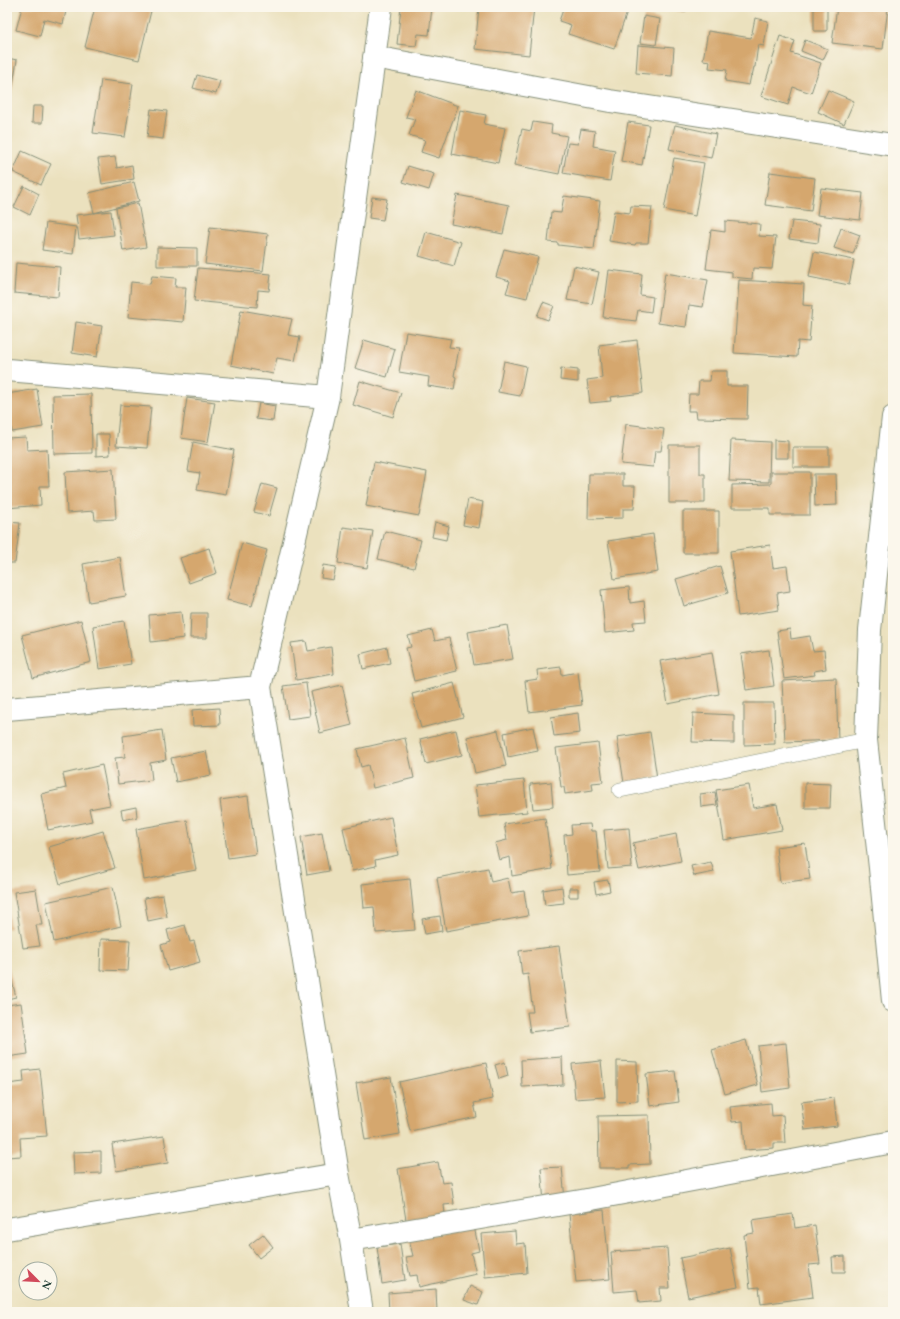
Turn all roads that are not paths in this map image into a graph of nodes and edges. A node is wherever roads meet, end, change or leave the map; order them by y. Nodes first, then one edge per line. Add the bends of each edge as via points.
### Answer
1 (381, 7) edge
2 (374, 57) junction
3 (893, 145) edge
4 (7, 370) edge
5 (328, 397) junction
6 (893, 417) edge
7 (260, 687) junction
8 (7, 709) edge
9 (866, 740) junction
10 (620, 790) dead end
11 (887, 867) edge
12 (893, 1001) edge
13 (893, 1142) edge
14 (338, 1174) junction
15 (7, 1229) edge
16 (351, 1240) junction
17 (362, 1312) edge

1 - 2 street
2 - 3 street via 610,101
2 - 5 street
4 - 5 street
5 - 7 street
6 - 9 street via 870,630
7 - 8 street
7 - 14 street
9 - 10 lane
9 - 11 street
11 - 12 street
13 - 16 street
14 - 15 street
14 - 16 street
16 - 17 street

